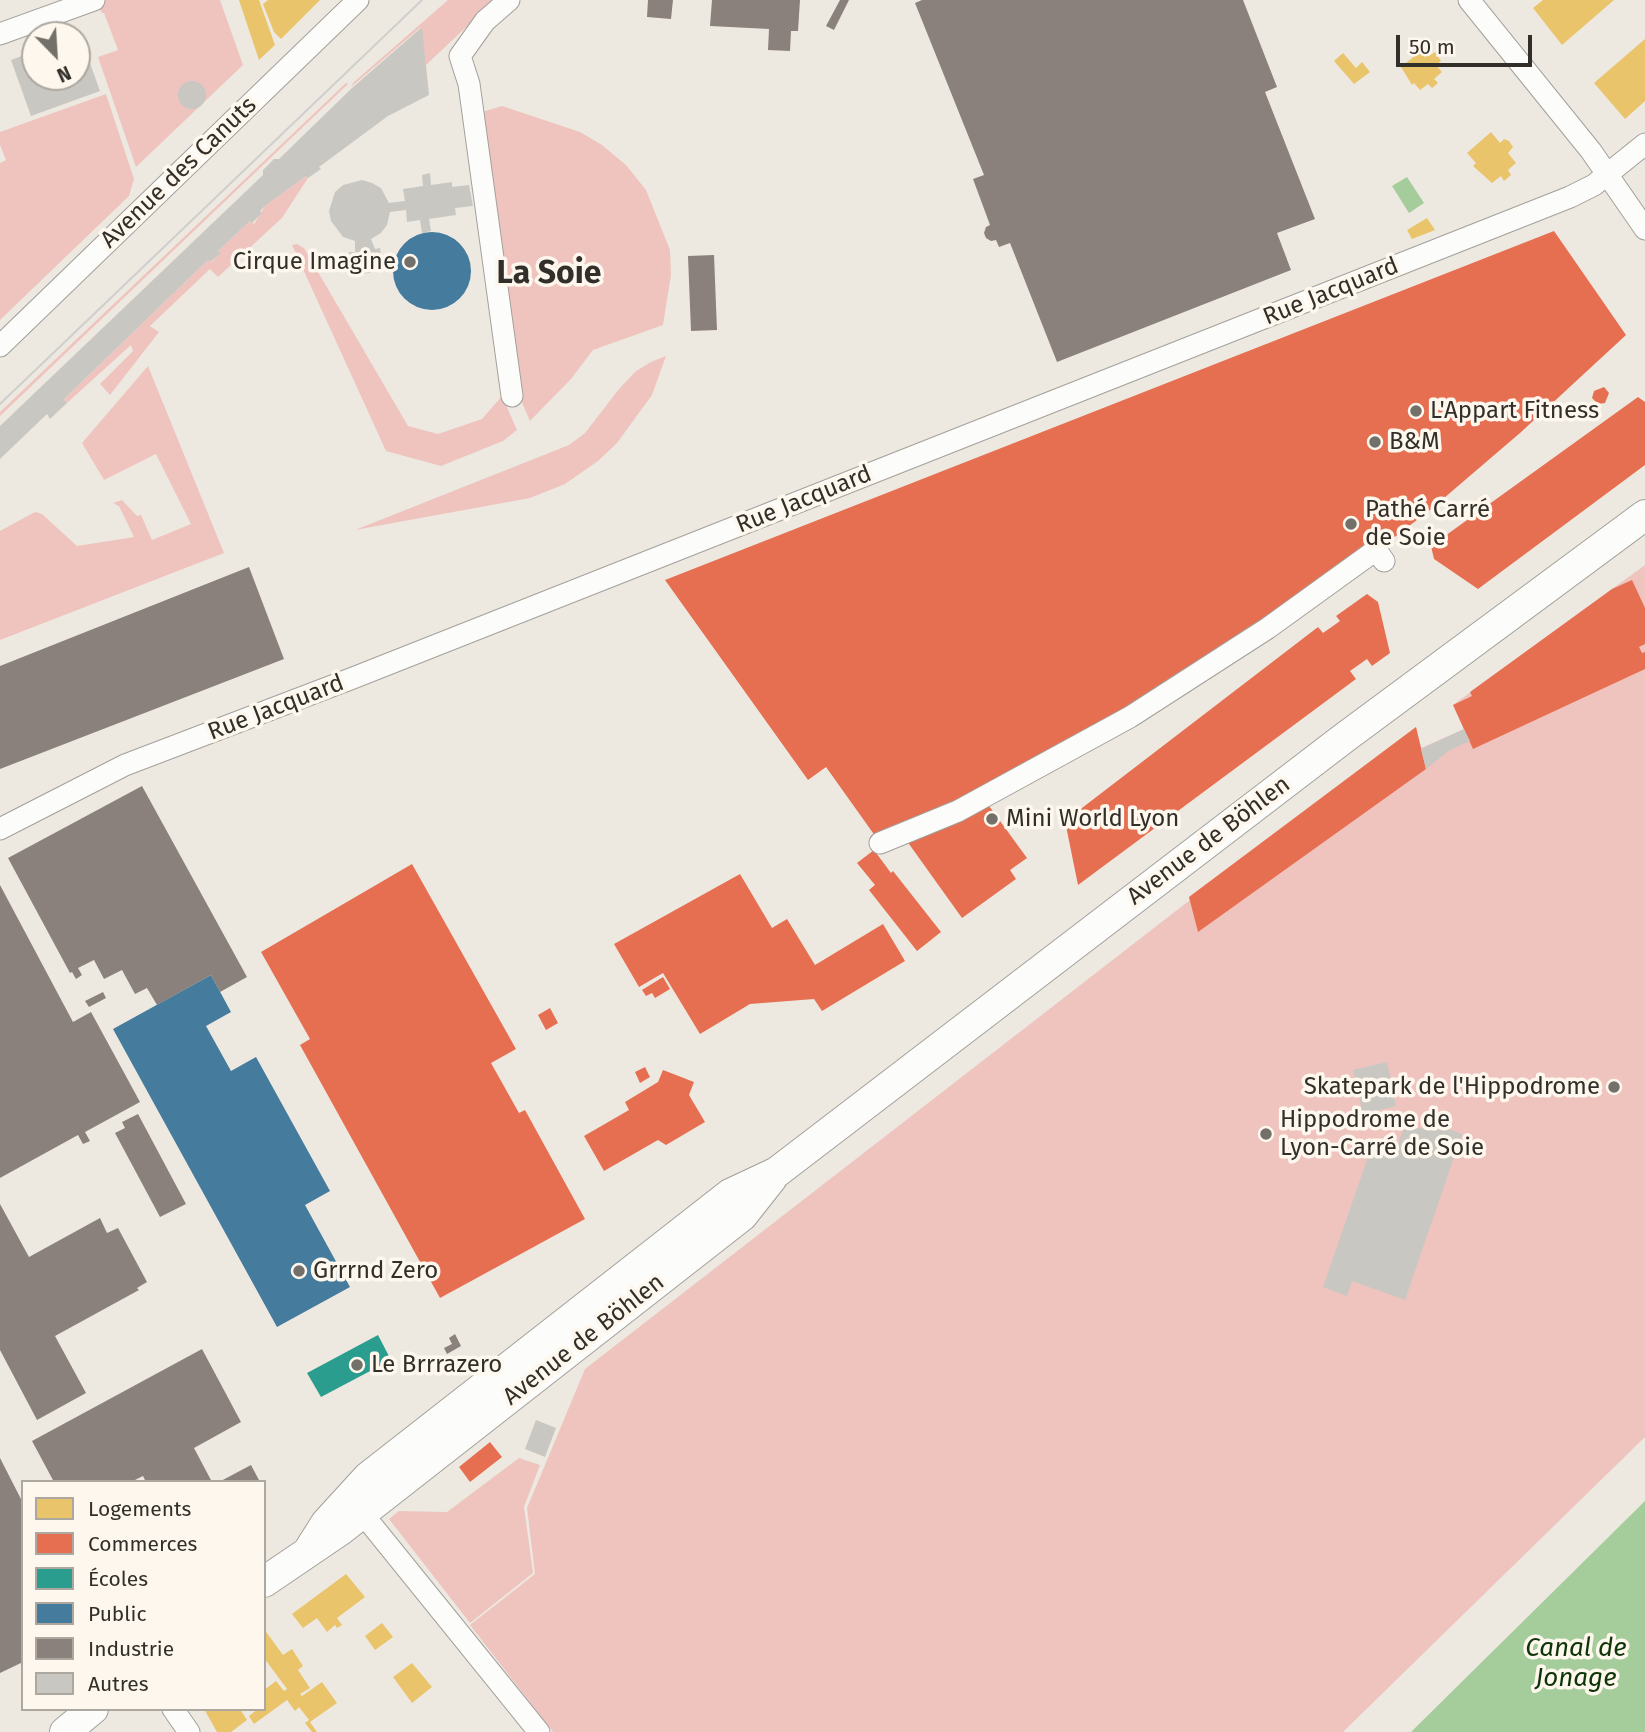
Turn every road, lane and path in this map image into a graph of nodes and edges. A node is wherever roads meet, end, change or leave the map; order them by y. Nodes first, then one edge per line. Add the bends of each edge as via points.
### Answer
1 (94, 0) edge
2 (358, 0) edge
3 (509, 0) edge
4 (1469, 0) edge
5 (0, 34) edge
6 (1645, 144) edge
7 (1608, 174) junction
8 (1645, 229) edge
9 (0, 346) edge
10 (512, 396) dead end
11 (1645, 515) edge
12 (1384, 561) dead end
13 (0, 830) edge
14 (880, 843) dead end
15 (777, 1172) junction
16 (407, 1447) junction
17 (371, 1506) junction
18 (309, 1550) junction
19 (266, 1581) edge
20 (91, 1711) edge
21 (174, 1711) edge
22 (65, 1732) edge
23 (189, 1732) edge
24 (539, 1732) edge

1 - 5 street
2 - 9 street, Avenue des Canuts
3 - 10 street via 485,21 460,56 469,83
4 - 7 street
6 - 7 street, Rue Jacquard
7 - 8 street
7 - 13 street, Rue Jacquard via 1594,186 1557,202 125,765
11 - 15 main road, Avenue de Böhlen via 1258,803
12 - 14 street via 1376,550 1268,628 1130,717 958,811
15 - 16 main road, Avenue de Böhlen via 730,1194
15 - 17 main road, Avenue de Böhlen via 742,1216
16 - 17 main road, Avenue de Böhlen via 373,1488
16 - 18 main road, Avenue de Böhlen via 368,1477 326,1523
17 - 18 main road, Avenue de Böhlen
17 - 24 street
18 - 19 main road, Avenue de Böhlen
20 - 22 main road
21 - 23 street

